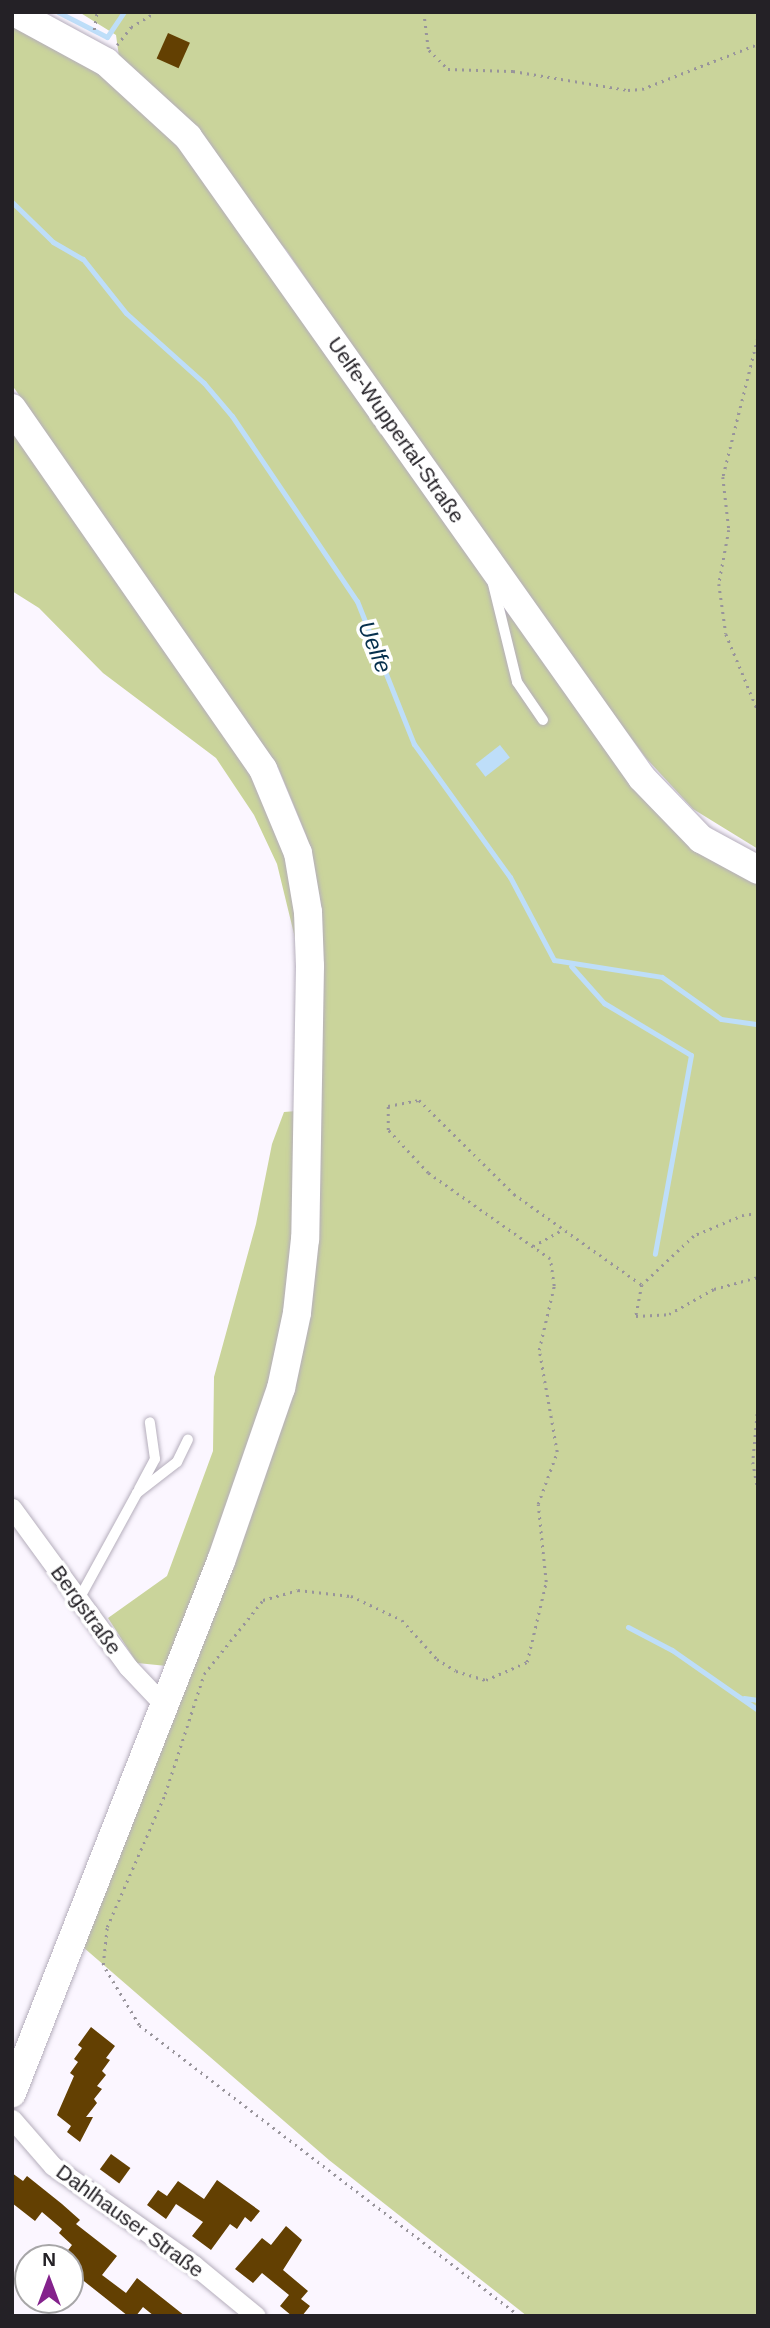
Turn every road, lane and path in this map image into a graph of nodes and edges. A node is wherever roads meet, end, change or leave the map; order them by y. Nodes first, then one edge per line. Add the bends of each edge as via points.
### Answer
1 (14, 12) edge
2 (97, 12) edge
3 (156, 12) edge
4 (424, 12) edge
5 (94, 33) dead end
6 (758, 44) edge
7 (106, 62) junction
8 (758, 338) edge
9 (12, 408) edge
10 (489, 564) junction
11 (758, 711) edge
12 (542, 720) dead end
13 (758, 870) edge
14 (758, 1214) edge
15 (564, 1229) junction
16 (533, 1246) junction
17 (758, 1277) edge
18 (642, 1285) junction
19 (758, 1407) edge
20 (150, 1422) dead end
21 (188, 1439) dead end
22 (758, 1490) edge
23 (137, 1493) junction
24 (12, 1508) edge
25 (79, 1599) junction
26 (165, 1706) junction
27 (12, 2093) edge
28 (12, 2119) edge
29 (256, 2316) edge
30 (519, 2316) edge

1 - 7 main road, Uelfe-Wuppertal-Straße
2 - 5 path
3 - 7 path via 131,27
4 - 6 path via 429,50 448,69 513,71 628,90 642,89
7 - 10 main road, Uelfe-Wuppertal-Straße via 188,137
8 - 11 path via 723,477 729,530 719,584 726,634
9 - 26 main road via 248,743 289,826 308,912 308,1175 294,1335 262,1451
10 - 12 lane via 517,682
10 - 13 main road, Uelfe-Wuppertal-Straße via 651,789 701,839
14 - 18 path via 744,1215 694,1236
15 - 16 path
15 - 16 path via 514,1194 419,1100 388,1106 388,1130 428,1173
15 - 18 path
16 - 30 path via 550,1259 554,1286 539,1350 556,1452 538,1504 546,1582 527,1662 486,1680 437,1659 402,1620 351,1596 298,1590 263,1600 204,1674 165,1794 107,1927 103,1965 139,2025
17 - 18 path via 729,1283 669,1314 645,1319 636,1316
19 - 22 path via 753,1462
20 - 23 lane via 155,1459
21 - 23 lane via 177,1462
23 - 25 lane
24 - 25 street, Bergstraße
25 - 26 street, Bergstraße via 145,1688
26 - 27 main road
28 - 29 street, Dahlhauser Straße via 53,2166 194,2265

